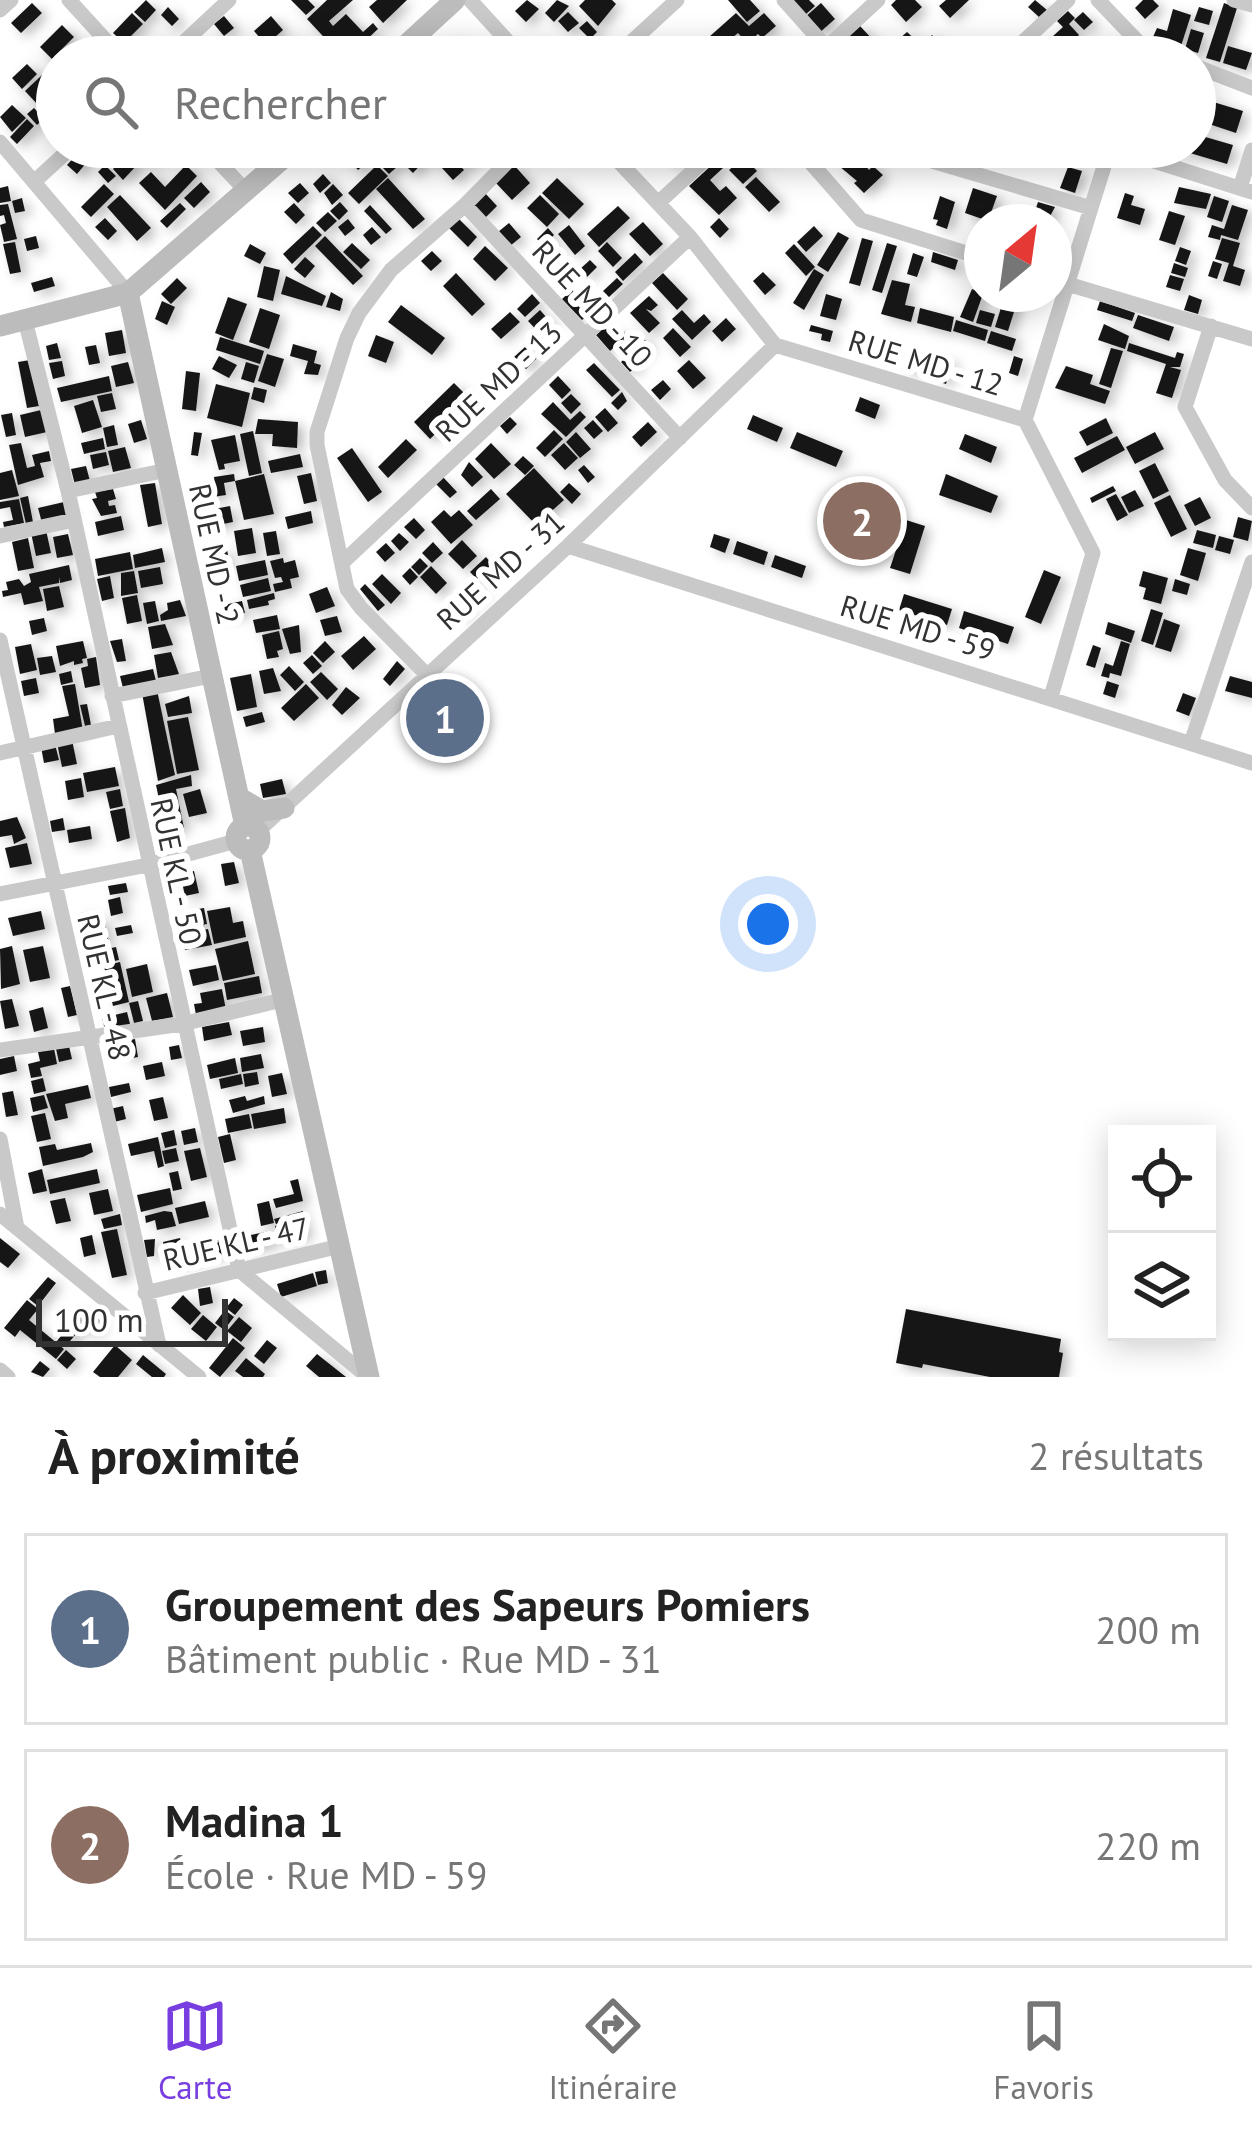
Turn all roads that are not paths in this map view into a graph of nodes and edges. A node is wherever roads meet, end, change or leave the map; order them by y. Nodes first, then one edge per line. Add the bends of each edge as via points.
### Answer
1 (11, 0) edge
2 (69, 0) edge
3 (229, 0) edge
4 (455, 0) edge
5 (470, 0) edge
6 (677, 0) edge
7 (784, 0) edge
8 (878, 0) edge
9 (1068, 0) edge
10 (1098, 0) edge
11 (1234, 0) edge
12 (1252, 5) edge
13 (0, 10) edge
14 (102, 36) edge
15 (190, 36) edge
16 (416, 36) edge
17 (503, 36) edge
18 (638, 36) edge
19 (812, 36) edge
20 (843, 36) edge
21 (1029, 36) edge
22 (1128, 36) edge
23 (1216, 74) edge
24 (1252, 88) edge
25 (0, 142) edge
26 (1252, 150) edge
27 (49, 168) edge
28 (225, 168) edge
29 (274, 168) edge
30 (501, 168) edge
31 (625, 168) edge
32 (696, 168) edge
33 (815, 168) edge
34 (955, 168) edge
35 (1103, 168) edge
36 (1176, 168) edge
37 (35, 181) junction
38 (1246, 190) edge
39 (248, 192) junction
40 (658, 202) junction
41 (465, 205) junction
42 (1091, 208) junction
43 (690, 237) junction
44 (964, 252) edge
45 (1072, 253) edge
46 (1072, 285) edge
47 (128, 293) junction
48 (1052, 312) edge
49 (26, 320) junction
50 (0, 326) edge
51 (1211, 326) junction
52 (586, 336) junction
53 (1252, 339) edge
54 (775, 345) junction
55 (1025, 420) junction
56 (680, 438) junction
57 (167, 470) junction
58 (68, 490) junction
59 (1252, 508) edge
60 (74, 520) junction
61 (0, 536) edge
62 (568, 547) junction
63 (343, 562) junction
64 (1252, 562) edge
65 (0, 640) edge
66 (425, 673) junction
67 (211, 676) junction
68 (112, 696) junction
69 (1051, 697) junction
70 (118, 726) junction
71 (1191, 743) junction
72 (22, 748) junction
73 (0, 753) edge
74 (1252, 763) edge
75 (240, 798) junction
76 (284, 808) junction
77 (247, 837) junction
78 (148, 866) junction
79 (54, 884) junction
80 (0, 894) edge
81 (286, 1000) junction
82 (182, 1024) junction
83 (89, 1039) junction
84 (0, 1050) edge
85 (0, 1138) edge
86 (0, 1214) edge
87 (17, 1228) junction
88 (340, 1246) junction
89 (239, 1270) junction
90 (145, 1293) junction
91 (159, 1345) junction
92 (0, 1370) edge
93 (8, 1377) edge
94 (199, 1377) edge
95 (368, 1377) edge

1 - 13 street
2 - 14 street
3 - 15 street
4 - 16 street
5 - 17 street
6 - 18 street
7 - 19 street
8 - 20 street
9 - 21 street
10 - 22 street
11 - 12 street
23 - 24 street
25 - 37 street
26 - 38 street
27 - 37 street
28 - 39 street
29 - 39 street
30 - 41 street
31 - 40 street
32 - 40 street
33 - 44 street via 860,220
34 - 42 street
35 - 42 street
36 - 38 street
37 - 47 street
39 - 47 street
40 - 43 street
41 - 52 street, RUE MD - 10
41 - 63 street via 391,270 347,338 317,432
42 - 45 street
43 - 52 street, RUE MD - 13
43 - 54 street
46 - 51 street
47 - 49 street
47 - 57 street, RUE MD - 2
48 - 55 street
49 - 50 street
49 - 58 street, RUE KL - 50
51 - 53 street
51 - 59 street via 1185,407 1225,480
52 - 56 street, RUE MD - 10
52 - 63 street, RUE MD - 13
54 - 55 street, RUE MD - 12
54 - 56 street, RUE MD - 31
55 - 69 street, RUE MD - 12 via 1094,559
56 - 62 street, RUE MD - 31
57 - 58 street
57 - 67 street, RUE MD - 2
58 - 60 street, RUE KL - 50
60 - 61 street
60 - 68 street, RUE KL - 50
62 - 66 street, RUE MD - 31
62 - 69 street, RUE MD - 59
63 - 66 street via 352,599
64 - 71 street
65 - 72 street, RUE KL - 48
66 - 76 street, RUE MD - 31
67 - 68 street
67 - 75 street, RUE MD - 2
68 - 70 street, RUE KL - 50
69 - 71 street, RUE MD - 59
70 - 72 street
70 - 78 street, RUE KL - 50
71 - 74 street, RUE MD - 59
72 - 73 street
72 - 79 street, RUE KL - 48
75 - 76 street via 262,811
75 - 77 street, RUE MD - 2
76 - 77 street, RUE MD - 31
77 - 78 street
77 - 81 street, RUE MD - 2
78 - 79 street
78 - 82 street, RUE KL - 50
79 - 80 street
79 - 83 street, RUE KL - 48
81 - 82 street
81 - 88 street, RUE MD - 2
82 - 83 street
82 - 89 street, RUE KL - 50
83 - 84 street
83 - 90 street, RUE KL - 48
85 - 87 street
86 - 87 street
87 - 91 street
88 - 89 street, RUE KL - 47
88 - 95 street, RUE MD - 2
89 - 90 street, RUE KL - 47
89 - 95 street
90 - 91 street, RUE KL - 48
91 - 94 street
92 - 93 street

